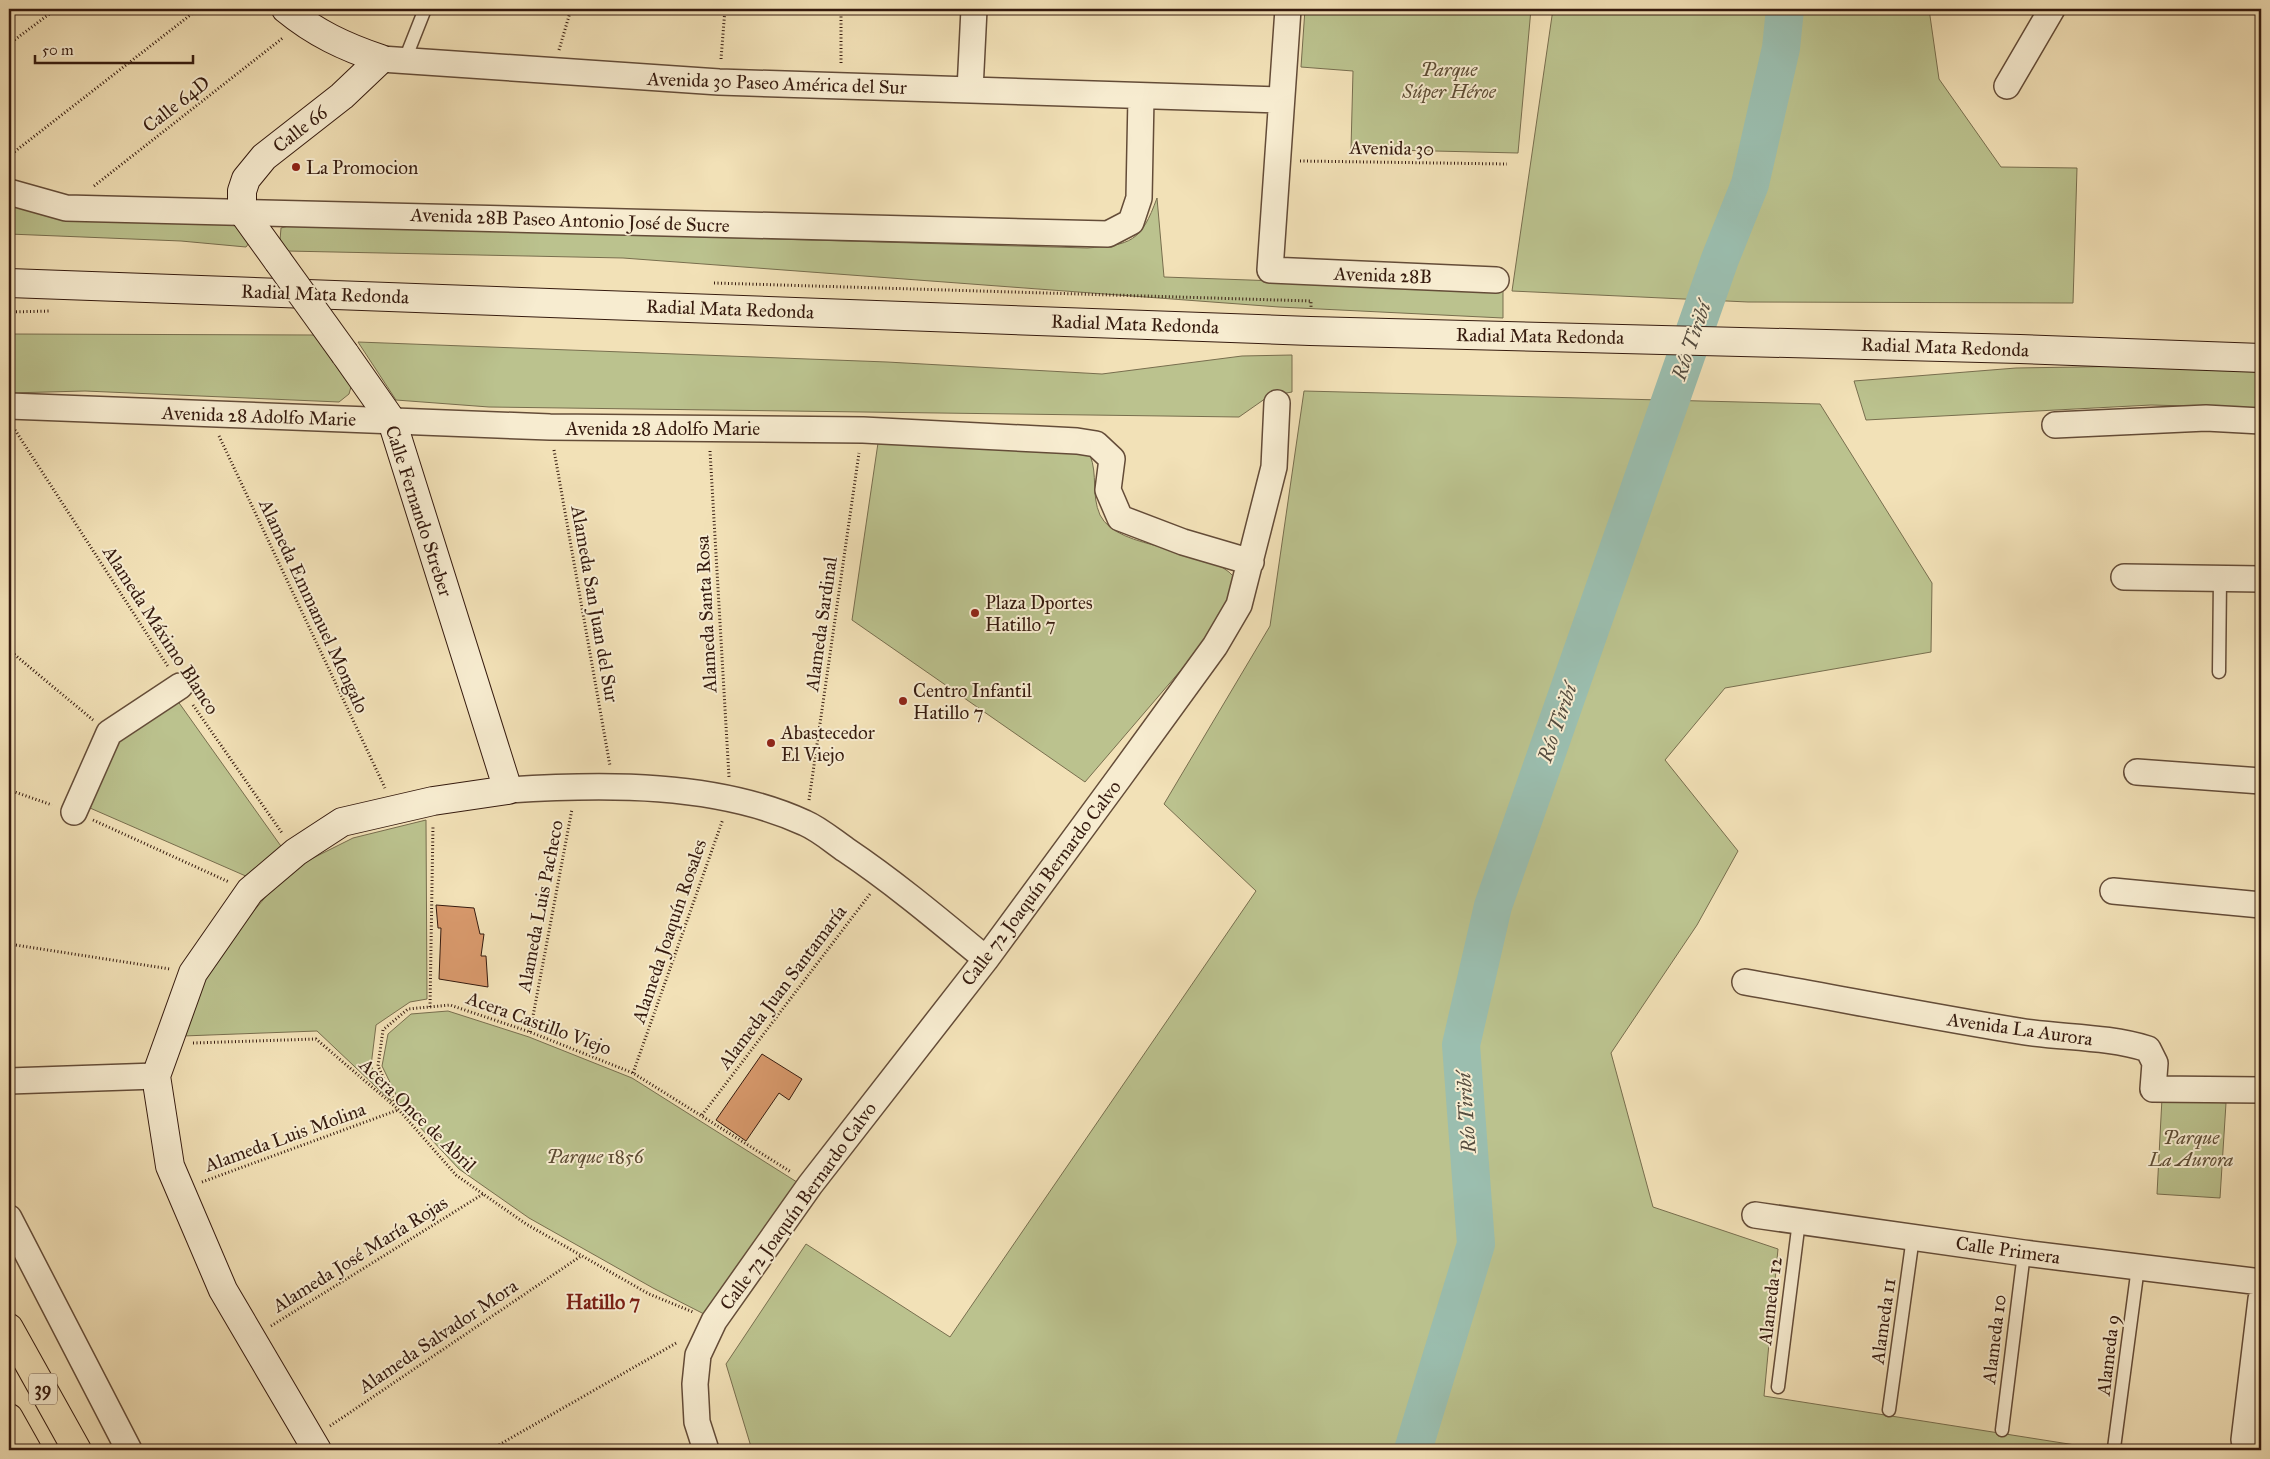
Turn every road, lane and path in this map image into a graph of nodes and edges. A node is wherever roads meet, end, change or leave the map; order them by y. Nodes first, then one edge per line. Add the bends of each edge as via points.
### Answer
1 (56, 9) edge
2 (198, 9) edge
3 (425, 9) edge
4 (570, 9) edge
5 (725, 9) edge
6 (841, 9) edge
7 (974, 9) edge
8 (1288, 9) edge
9 (2052, 9) edge
10 (294, 16) edge
11 (9, 44) edge
12 (393, 60) junction
13 (553, 72) junction
14 (719, 82) junction
15 (840, 86) junction
16 (2007, 86) dead end
17 (970, 90) junction
18 (1141, 97) junction
19 (1281, 100) junction
20 (9, 156) edge
21 (1277, 160) junction
22 (1507, 164) dead end
23 (9, 192) edge
24 (66, 208) junction
25 (242, 211) junction
26 (1496, 280) dead end
27 (9, 283) edge
28 (2261, 358) edge
29 (1278, 403) dead end
30 (209, 415) junction
31 (11, 417) edge
32 (392, 421) junction
33 (2261, 421) edge
34 (2056, 425) dead end
35 (550, 427) junction
36 (709, 428) junction
37 (863, 430) junction
38 (1251, 562) junction
39 (2124, 577) dead end
40 (2220, 579) junction
41 (2261, 580) edge
42 (9, 650) edge
43 (2219, 672) dead end
44 (180, 686) junction
45 (109, 733) junction
46 (2137, 772) dead end
47 (2261, 781) edge
48 (577, 785) junction
49 (613, 786) junction
50 (9, 790) edge
51 (508, 790) junction
52 (730, 798) junction
53 (433, 801) junction
54 (395, 809) junction
55 (74, 812) junction
56 (806, 823) junction
57 (296, 852) junction
58 (884, 875) junction
59 (250, 891) junction
60 (2113, 891) dead end
61 (2261, 905) edge
62 (9, 944) edge
63 (986, 959) junction
64 (193, 973) junction
65 (1745, 982) dead end
66 (430, 1007) junction
67 (530, 1032) junction
68 (166, 1044) junction
69 (634, 1073) junction
70 (156, 1076) junction
71 (9, 1081) edge
72 (2261, 1090) edge
73 (399, 1110) junction
74 (702, 1115) junction
75 (810, 1184) junction
76 (180, 1190) junction
77 (483, 1194) junction
78 (1755, 1215) dead end
79 (9, 1218) edge
80 (1798, 1221) junction
81 (1913, 1237) junction
82 (2024, 1252) junction
83 (581, 1256) junction
84 (2138, 1267) junction
85 (2261, 1282) edge
86 (2261, 1299) edge
87 (714, 1321) junction
88 (9, 1328) edge
89 (251, 1338) junction
90 (680, 1341) dead end
91 (1778, 1387) dead end
92 (49, 1401) junction
93 (1889, 1410) dead end
94 (9, 1418) edge
95 (2002, 1430) dead end
96 (314, 1444) edge
97 (2242, 1447) edge
98 (2114, 1448) dead end
99 (27, 1450) edge
100 (77, 1450) edge
101 (96, 1450) edge
102 (129, 1450) edge
103 (490, 1450) edge
104 (706, 1450) edge

1 - 11 path
2 - 20 path
3 - 12 lane, Calle 66
4 - 13 path
5 - 14 path
6 - 15 path
7 - 17 street
8 - 19 street
9 - 16 street
10 - 12 main road, Avenida 30 Paseo América del Sur via 345,47
10 - 24 path, Calle 64D
12 - 13 street, Avenida 30 Paseo América del Sur
12 - 25 main road, Calle 66 via 264,157 246,179
13 - 14 street, Avenida 30 Paseo América del Sur
14 - 15 street, Avenida 30 Paseo América del Sur
15 - 17 street, Avenida 30 Paseo América del Sur
17 - 18 street, Avenida 30 Paseo América del Sur
18 - 19 street, Avenida 30 Paseo América del Sur
18 - 25 street, Avenida 28B Paseo Antonio José de Sucre via 1139,198 1131,222 1108,234
19 - 21 street
21 - 22 path, Avenida 30
21 - 26 street, Avenida 28B via 1270,270
23 - 24 street, Avenida 28B Paseo Antonio José de Sucre
24 - 25 street, Avenida 28B Paseo Antonio José de Sucre
25 - 32 main road, Calle Fernando Streber, bridge
27 - 28 main road, Radial Mata Redonda via 1338,331
29 - 38 street, Calle 72 Joaquín Bernardo Calvo via 1274,467
30 - 31 street, Avenida 28 Adolfo Marie
30 - 32 street, Avenida 28 Adolfo Marie
30 - 54 path, Alameda Emmanuel Mongalo
31 - 44 path, Alameda Máximo Blanco
32 - 35 street, Avenida 28 Adolfo Marie
32 - 51 main road, Calle Fernando Streber
33 - 34 street via 2206,418
35 - 36 street, Avenida 28 Adolfo Marie
35 - 49 path, Alameda San Juan del Sur
36 - 37 street, Avenida 28 Adolfo Marie
36 - 52 path, Alameda Santa Rosa
37 - 38 street, Avenida 28 Adolfo Marie via 1096,444 1112,460 1108,490 1120,518
37 - 56 path, Alameda Sardinal
38 - 63 street, Calle 72 Joaquín Bernardo Calvo via 1239,605 1214,646
39 - 40 street
40 - 41 street
40 - 43 lane
42 - 45 path
44 - 45 street
44 - 57 path, Alameda Máximo Blanco
45 - 55 street
46 - 47 street
48 - 49 street
48 - 51 street
48 - 67 path, Alameda Luis Pacheco
49 - 52 street
50 - 55 path
51 - 53 main road
52 - 56 street
52 - 69 path, Alameda Joaquín Rosales
53 - 54 main road
53 - 66 path
54 - 57 main road via 342,822
55 - 59 path
56 - 58 street
57 - 59 main road
58 - 63 street
58 - 74 path, Alameda Juan Santamaría
59 - 64 main road
60 - 61 street
62 - 64 path
63 - 75 street, Calle 72 Joaquín Bernardo Calvo
64 - 68 main road
65 - 72 street, Avenida La Aurora via 2030,1033 2098,1039 2148,1049 2155,1063 2153,1089
66 - 67 path, Acera Castillo Viejo via 450,1005
66 - 73 path, Acera Castillo Viejo via 408,1009 382,1030 378,1066
67 - 69 path, Acera Castillo Viejo
68 - 70 main road
68 - 73 path, Acera Once de Abril via 316,1038
69 - 74 path, Acera Castillo Viejo
70 - 71 street
70 - 76 main road via 170,1166
73 - 76 path, Alameda Luis Molina
73 - 77 path, Acera Once de Abril via 456,1175
74 - 75 path, Acera Castillo Viejo
75 - 87 street, Calle 72 Joaquín Bernardo Calvo
76 - 89 main road via 223,1290
77 - 83 path, Acera Once de Abril
77 - 89 path, Alameda José María Rojas
78 - 80 street, Calle Primera
79 - 102 street
80 - 81 street, Calle Primera
80 - 91 lane, Alameda 12
81 - 82 street, Calle Primera
81 - 93 lane, Alameda 11
82 - 84 street, Calle Primera
82 - 95 lane, Alameda 10
83 - 87 path, Acera Once de Abril via 650,1294
83 - 96 path, Alameda Salvador Mora
84 - 85 street, Calle Primera
84 - 98 lane, Alameda 9
86 - 97 street
87 - 104 street, Calle 72 Joaquín Bernardo Calvo via 698,1355 695,1384 696,1422
88 - 92 highway, 39
89 - 96 main road
90 - 103 path
92 - 100 highway, 39
92 - 101 highway
94 - 99 highway, 39

